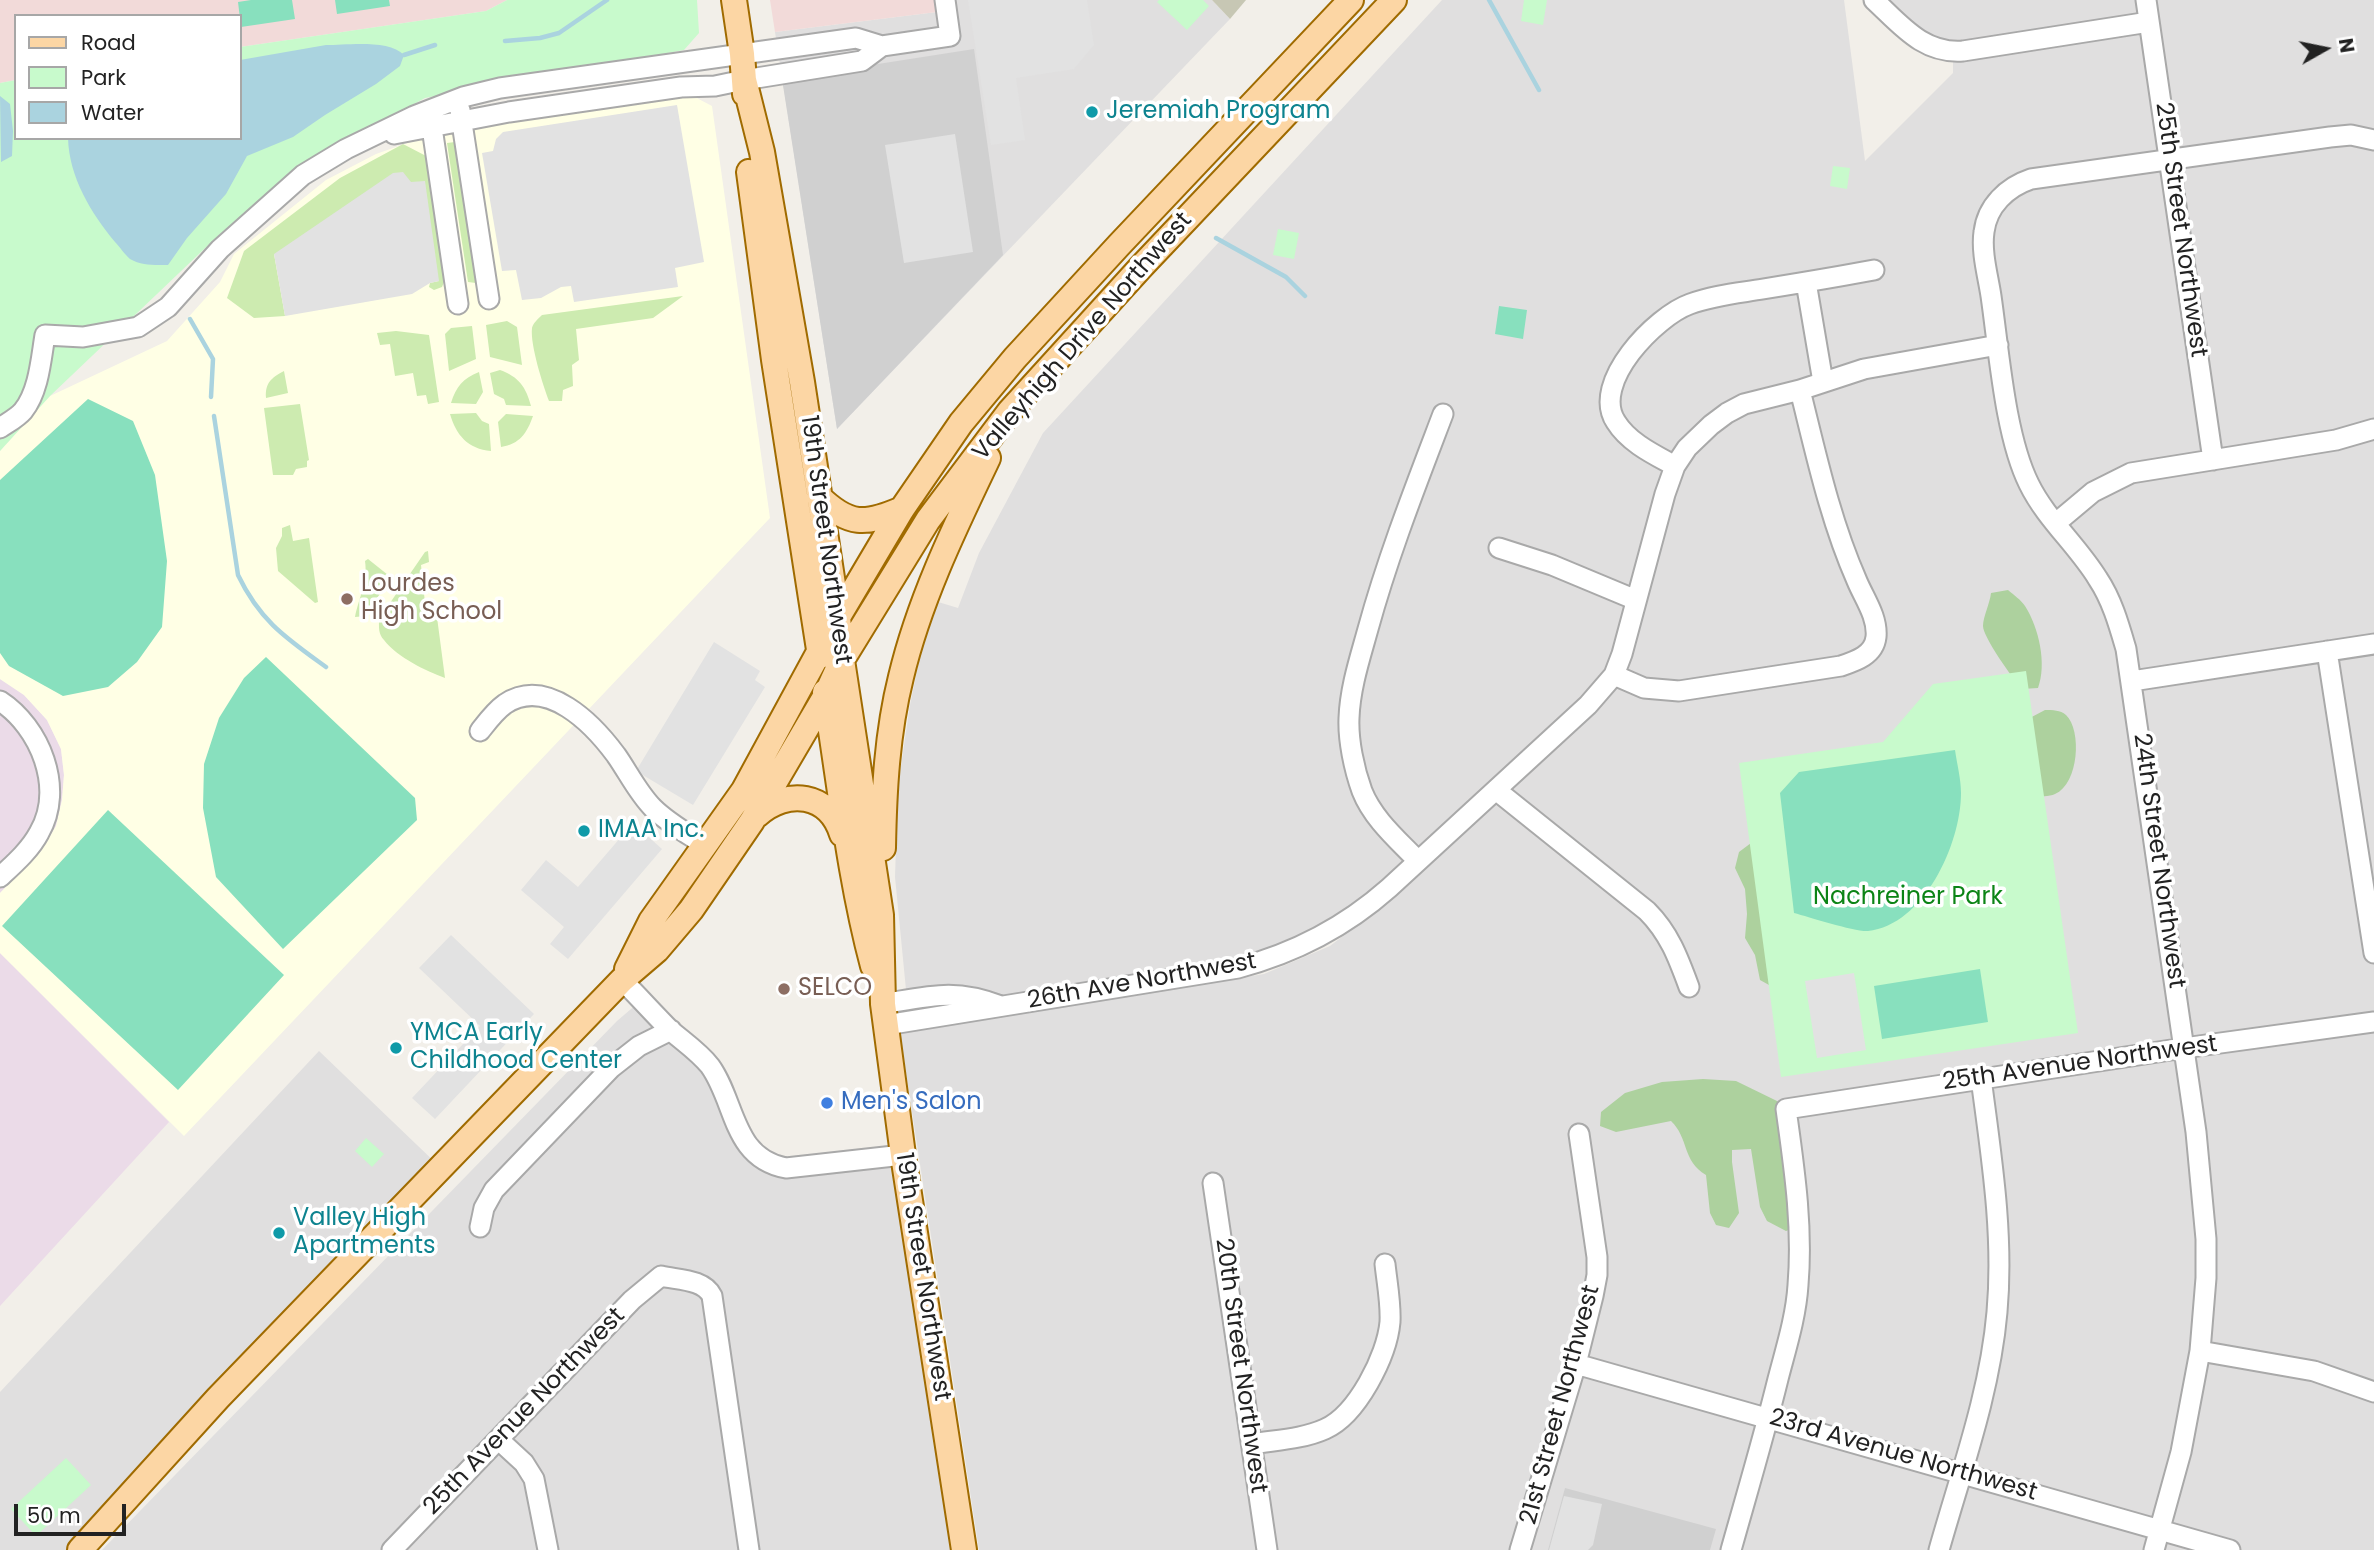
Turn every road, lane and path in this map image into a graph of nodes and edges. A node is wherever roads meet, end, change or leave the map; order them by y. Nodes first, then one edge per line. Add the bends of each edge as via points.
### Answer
1 (734, 0) edge
2 (945, 0) edge
3 (1352, 0) edge
4 (1394, 0) edge
5 (1874, 0) edge
6 (2146, 0) edge
7 (2150, 22) junction
8 (882, 46) junction
9 (742, 54) junction
10 (744, 79) junction
11 (457, 99) junction
12 (430, 118) junction
13 (463, 122) junction
14 (2374, 140) edge
15 (2171, 160) junction
16 (1874, 271) dead end
17 (1806, 282) junction
18 (489, 299) dead end
19 (458, 304) dead end
20 (1998, 345) junction
21 (1823, 382) junction
22 (1800, 390) junction
23 (1010, 411) junction
24 (1443, 414) dead end
25 (0, 428) edge
26 (2374, 429) edge
27 (2213, 460) junction
28 (1675, 467) junction
29 (819, 497) junction
30 (902, 509) junction
31 (2056, 523) junction
32 (1499, 548) dead end
33 (1636, 600) junction
34 (838, 617) junction
35 (2374, 644) edge
36 (2327, 651) junction
37 (831, 657) junction
38 (1614, 675) junction
39 (2132, 681) junction
40 (826, 695) junction
41 (0, 701) edge
42 (480, 731) dead end
43 (1496, 790) junction
44 (752, 821) junction
45 (705, 845) junction
46 (850, 859) junction
47 (1419, 861) junction
48 (0, 877) edge
49 (881, 915) junction
50 (2374, 953) edge
51 (622, 979) junction
52 (1689, 987) dead end
53 (884, 1014) junction
54 (2374, 1022) edge
55 (671, 1030) junction
56 (2184, 1048) junction
57 (1981, 1078) junction
58 (1579, 1134) dead end
59 (902, 1155) junction
60 (1213, 1183) dead end
61 (480, 1227) dead end
62 (1384, 1264) dead end
63 (2200, 1351) junction
64 (1576, 1364) junction
65 (2374, 1392) edge
66 (1769, 1418) junction
67 (499, 1440) junction
68 (1252, 1444) junction
69 (1961, 1474) junction
70 (2160, 1530) junction
71 (80, 1550) edge
72 (393, 1550) edge
73 (548, 1550) edge
74 (749, 1550) edge
75 (964, 1550) edge
76 (1267, 1550) edge
77 (1520, 1550) edge
78 (1731, 1550) edge
79 (1939, 1550) edge
80 (2154, 1550) edge
81 (2230, 1550) edge

1 - 9 main road, 19th Street Northwest
2 - 8 street via 950,36
3 - 30 main road, Valleyhigh Drive Northwest via 1015,358 961,423
4 - 23 main road, Valleyhigh Drive Northwest
5 - 7 street via 1919,41 1946,51
6 - 7 street, 25th Street Northwest
7 - 15 street, 25th Street Northwest
8 - 9 street via 856,38
8 - 10 street via 862,61
9 - 10 main road, 19th Street Northwest
9 - 11 street via 500,88
10 - 13 street
10 - 29 main road, 19th Street Northwest via 764,166
10 - 37 main road, 19th Street Northwest via 748,159 774,359
11 - 12 street
11 - 13 street
12 - 13 street
12 - 19 street
12 - 25 street via 346,149 303,175 220,249 168,307 138,327 83,337 46,335 30,399 24,410
13 - 18 street
14 - 15 street via 2351,135
15 - 20 street, 24th Street Northwest via 2031,179 1997,201 1983,240
15 - 27 street, 25th Street Northwest
16 - 17 street
17 - 21 street
17 - 28 street via 1689,304 1644,337 1620,367 1610,395 1615,422 1635,442
20 - 21 street via 1885,364
20 - 31 street, 24th Street Northwest via 2021,465 2035,496
21 - 22 street
22 - 28 street via 1727,413 1687,448
22 - 38 street via 1838,537 1871,609 1876,636 1872,649 1841,666 1679,691 1644,688
23 - 37 main road, Valleyhigh Drive Northwest
23 - 49 main road via 946,548 916,622 901,678 884,786
24 - 47 street via 1376,598 1349,719 1363,791 1387,829
26 - 27 street via 2336,440
27 - 31 street via 2122,477 2093,492
28 - 33 street
29 - 30 main road via 844,517 861,522
29 - 34 main road, 19th Street Northwest
30 - 34 main road, Valleyhigh Drive Northwest
31 - 39 street, 24th Street Northwest via 2110,600
32 - 33 street
33 - 38 street
34 - 37 main road, 19th Street Northwest
35 - 36 street
36 - 39 street
36 - 50 street
37 - 40 main road, Valleyhigh Drive Northwest
37 - 45 main road, Valleyhigh Drive Northwest
37 - 49 main road, 19th Street Northwest
38 - 43 street, 26th Ave Northwest
39 - 56 street, 24th Street Northwest
40 - 44 main road, Valleyhigh Drive Northwest
40 - 46 main road, 19th Street Northwest
41 - 48 street via 29,727 42,751 48,800 41,831
42 - 45 street via 506,703 519,698 542,697 562,703 615,754 652,807
43 - 47 street, 26th Ave Northwest
43 - 52 street via 1647,911 1668,936
44 - 46 main road via 782,801 797,798 820,803 835,817
44 - 51 main road, Valleyhigh Drive Northwest via 691,910 657,950
45 - 51 main road, Valleyhigh Drive Northwest via 651,921
46 - 53 main road, 19th Street Northwest
47 - 53 street, 26th Ave Northwest via 1350,919 1268,961 1002,1006 977,996 947,994
49 - 53 main road, 19th Street Northwest
51 - 55 street
51 - 71 main road, Valleyhigh Drive Northwest via 218,1398
53 - 59 main road, 19th Street Northwest
54 - 56 street, 25th Avenue Northwest
55 - 59 street via 712,1069 740,1134 755,1154 771,1165 813,1166
55 - 61 street via 639,1045 611,1068 494,1190
56 - 57 street, 25th Avenue Northwest
56 - 63 street, 24th Street Northwest via 2205,1225
57 - 66 street, 25th Avenue Northwest via 1786,1109 1798,1199 1798,1285
57 - 69 street via 1997,1200 2000,1278 1989,1367
58 - 64 street, 21st Street Northwest via 1597,1275
59 - 75 main road, 19th Street Northwest
60 - 68 street, 20th Street Northwest
62 - 68 street via 1388,1333 1360,1398 1327,1428
63 - 65 street via 2314,1371
63 - 70 street, 24th Street Northwest
64 - 66 street, 23rd Avenue Northwest
64 - 77 street, 21st Street Northwest
66 - 69 street, 23rd Avenue Northwest
66 - 78 street
67 - 72 street, 25th Avenue Northwest
67 - 73 street via 534,1479
67 - 74 street, 25th Avenue Northwest via 632,1300 661,1276 699,1284 712,1296
68 - 76 street, 20th Street Northwest
69 - 70 street, 23rd Avenue Northwest
69 - 79 street
70 - 80 street, 24th Street Northwest
70 - 81 street, 23rd Avenue Northwest

